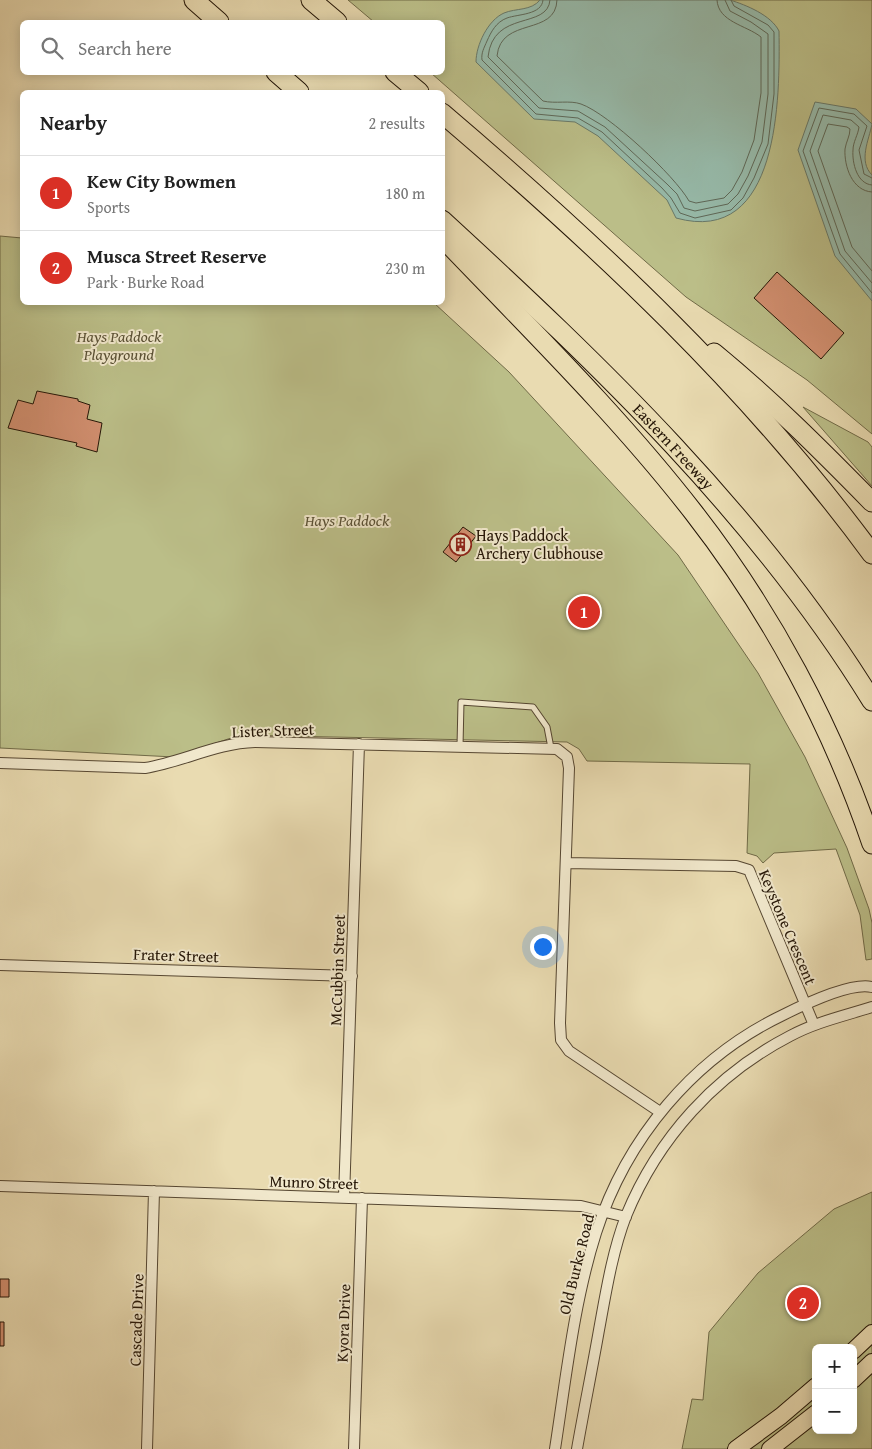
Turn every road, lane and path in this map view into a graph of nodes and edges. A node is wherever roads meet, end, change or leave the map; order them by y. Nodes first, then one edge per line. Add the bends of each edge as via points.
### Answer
1 (194, 0) edge
2 (311, 0) edge
3 (217, 20) edge
4 (335, 20) edge
5 (279, 75) edge
6 (399, 75) edge
7 (297, 90) edge
8 (417, 90) edge
9 (445, 116) edge
10 (445, 223) edge
11 (445, 240) edge
12 (638, 290) junction
13 (872, 502) edge
14 (872, 554) edge
15 (872, 701) edge
16 (359, 744) junction
17 (460, 746) junction
18 (551, 748) junction
19 (0, 762) edge
20 (872, 844) edge
21 (566, 863) junction
22 (0, 965) edge
23 (352, 976) junction
24 (872, 987) edge
25 (804, 1004) junction
26 (872, 1007) edge
27 (814, 1025) junction
28 (660, 1112) junction
29 (0, 1186) edge
30 (154, 1191) junction
31 (344, 1198) junction
32 (362, 1198) junction
33 (605, 1211) junction
34 (626, 1217) junction
35 (872, 1332) edge
36 (857, 1347) edge
37 (872, 1362) edge
38 (857, 1376) edge
39 (812, 1389) edge
40 (812, 1416) edge
41 (147, 1449) edge
42 (354, 1449) edge
43 (555, 1449) edge
44 (577, 1449) edge
45 (736, 1449) edge
46 (770, 1449) edge

1 - 3 highway
2 - 4 highway
5 - 7 highway
6 - 8 highway
9 - 12 highway
10 - 15 highway, Eastern Freeway via 585,355 690,463 792,586
11 - 20 highway via 624,430 721,549 776,633 799,676 837,757
12 - 13 highway via 746,379
12 - 14 highway via 755,411 807,470
16 - 17 street, Lister Street
16 - 19 street, Lister Street via 243,742 145,768
16 - 23 street, McCubbin Street
17 - 18 street, Lister Street
17 - 18 lane via 462,702 533,707 547,727
18 - 21 street via 567,757 569,768
21 - 25 street, Keystone Crescent via 736,866 749,870
21 - 28 street via 561,1040 569,1051
22 - 23 street, Frater Street
23 - 31 street, McCubbin Street
24 - 25 street, Old Burke Road via 855,988
25 - 27 street, Keystone Crescent
25 - 28 street, Old Burke Road via 765,1023 715,1057
26 - 27 street
27 - 34 street via 782,1040 741,1066 690,1112 656,1158
28 - 33 street, Old Burke Road via 634,1150
29 - 30 street, Munro Street
30 - 31 street, Munro Street
30 - 41 street, Cascade Drive
31 - 32 street, Munro Street
32 - 33 street, Munro Street via 580,1206
32 - 42 street, Kyora Drive
33 - 34 street, Munro Street
33 - 43 street, Old Burke Road via 583,1287
34 - 44 street via 610,1268
35 - 36 main road
37 - 38 main road
39 - 45 main road
40 - 46 main road

